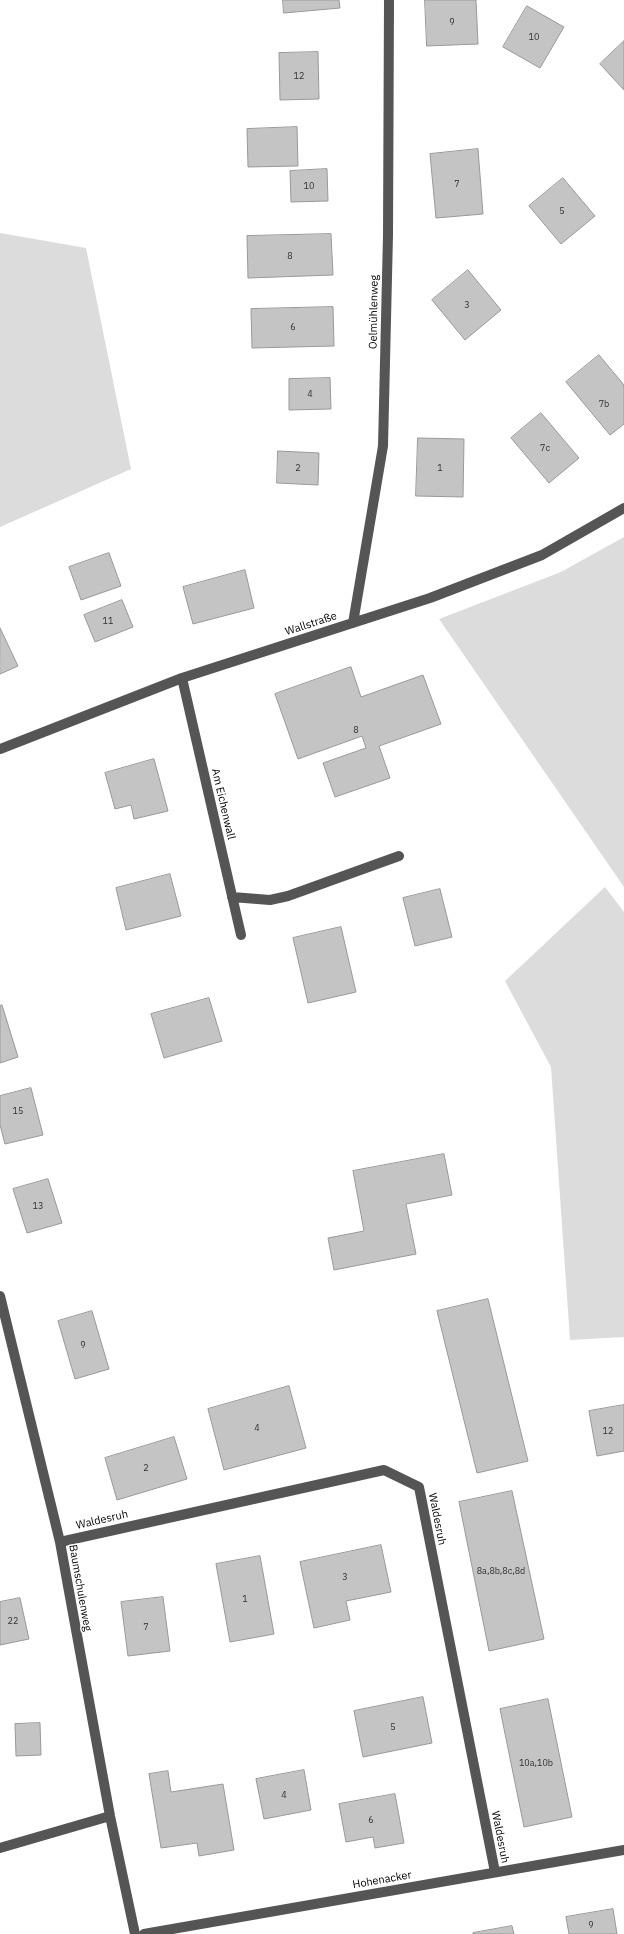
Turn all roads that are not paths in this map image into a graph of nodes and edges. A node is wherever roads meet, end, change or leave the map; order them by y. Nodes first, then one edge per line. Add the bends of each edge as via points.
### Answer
1 (388, 0) edge
2 (624, 508) edge
3 (353, 623) junction
4 (182, 678) junction
5 (0, 749) edge
6 (399, 856) dead end
7 (232, 897) junction
8 (241, 935) dead end
9 (0, 1296) edge
10 (60, 1542) junction
11 (110, 1816) junction
12 (0, 1848) edge
13 (624, 1850) edge
14 (495, 1872) junction
15 (135, 1934) edge
16 (144, 1934) edge

1 - 3 street, Oelmühlenweg via 388,235 383,446
2 - 3 street, Wallstraße via 542,555 430,598
3 - 4 street, Wallstraße
4 - 5 street, Wallstraße
4 - 7 street, Am Eichenwall
6 - 7 street via 288,896 270,900
7 - 8 street, Am Eichenwall
9 - 10 street, Baumschulenweg
10 - 11 street, Baumschulenweg
10 - 14 street, Waldesruh via 384,1470 419,1487
11 - 12 street
11 - 15 street, Baumschulenweg
13 - 14 street, Hohenacker
14 - 16 street, Hohenacker

